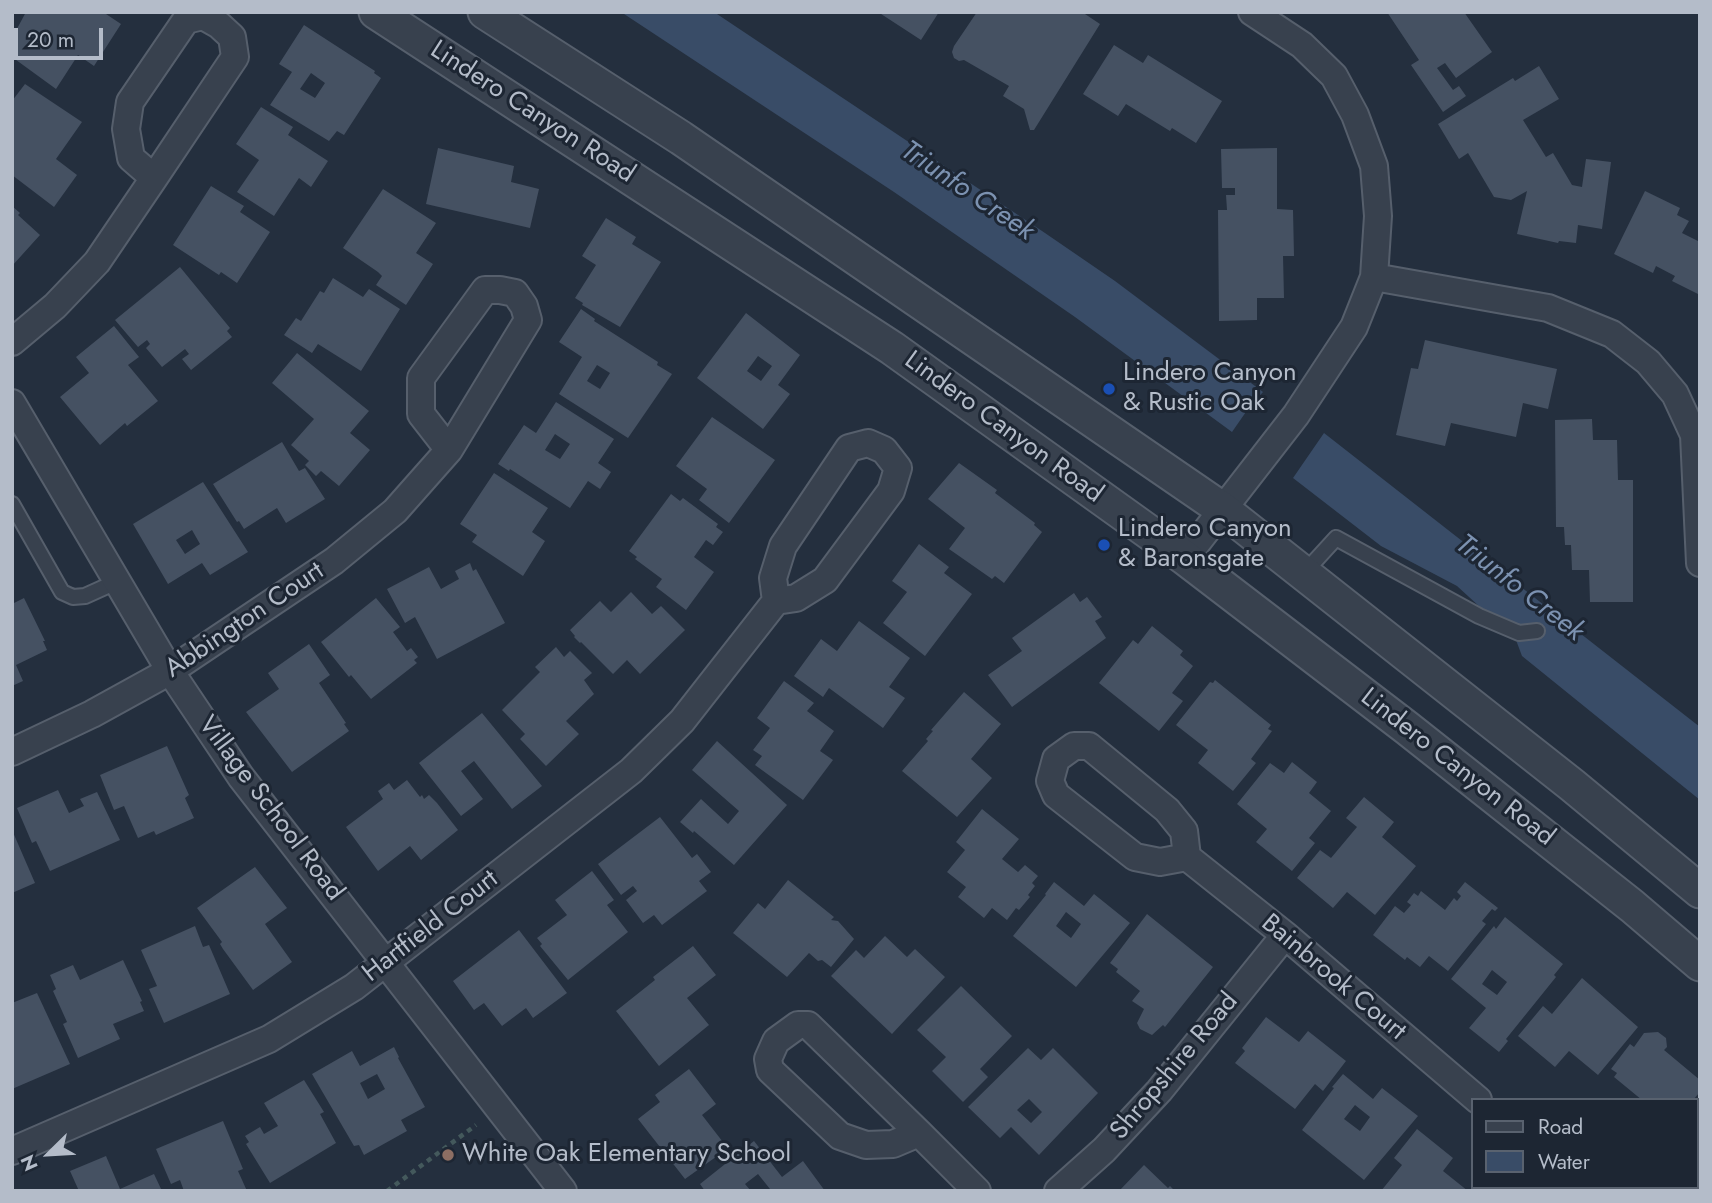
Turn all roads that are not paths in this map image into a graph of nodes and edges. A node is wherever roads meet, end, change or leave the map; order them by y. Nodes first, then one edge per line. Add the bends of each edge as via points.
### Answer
1 (376, 12) edge
2 (485, 12) edge
3 (1252, 12) edge
4 (154, 178) junction
5 (1374, 277) junction
6 (12, 342) edge
7 (12, 402) edge
8 (449, 450) junction
9 (12, 504) edge
10 (1222, 509) junction
11 (1185, 558) junction
12 (1700, 563) edge
13 (1304, 573) junction
14 (116, 582) junction
15 (776, 601) junction
16 (1537, 631) dead end
17 (170, 671) junction
18 (12, 752) edge
19 (1187, 858) junction
20 (1700, 891) edge
21 (1285, 935) junction
22 (386, 962) junction
23 (1700, 964) edge
24 (1476, 1098) edge
25 (919, 1133) junction
26 (12, 1151) edge
27 (562, 1191) edge
28 (977, 1191) edge
29 (1058, 1191) edge

1 - 11 street, Lindero Canyon Road via 892,348
2 - 10 street, Lindero Canyon Road via 681,138
3 - 5 street via 1303,45 1334,76 1356,115 1374,166 1378,216
4 - 4 street via 235,57 232,37 203,16 186,20 130,102 126,129 131,159
4 - 6 street via 97,262
5 - 10 street via 1354,327 1296,415
5 - 12 street via 1548,308 1612,334 1648,362 1675,394 1694,435
7 - 14 street, Village School Road
8 - 8 street, Abbington Court via 528,320 515,293 485,290 421,378 421,414
8 - 17 street, Abbington Court via 395,511 334,561
9 - 14 lane via 62,592 85,596
10 - 11 street
10 - 13 street, Lindero Canyon Road
11 - 23 street, Lindero Canyon Road via 1418,737
13 - 16 lane via 1336,538 1479,616 1519,633
13 - 20 street, Lindero Canyon Road
14 - 17 street, Village School Road
15 - 15 street via 796,598 825,580 891,491 898,468 884,450 868,443 849,448 783,546 773,578
15 - 22 street, Hartfield Court via 682,721 631,771
17 - 18 street, Abbington Court
17 - 22 street, Village School Road via 241,777
19 - 19 street via 1184,831 1167,810 1089,746 1074,746 1056,759 1050,781 1056,795 1135,857 1160,862
19 - 21 street, Bainbrook Court
21 - 24 street, Bainbrook Court
21 - 29 street, Shropshire Road via 1159,1091
22 - 26 street, Hartfield Court via 268,1039
22 - 27 street, Village School Road
25 - 25 street via 808,1025 798,1025 776,1041 768,1059 770,1070 840,1136 866,1145 892,1144
25 - 28 street

